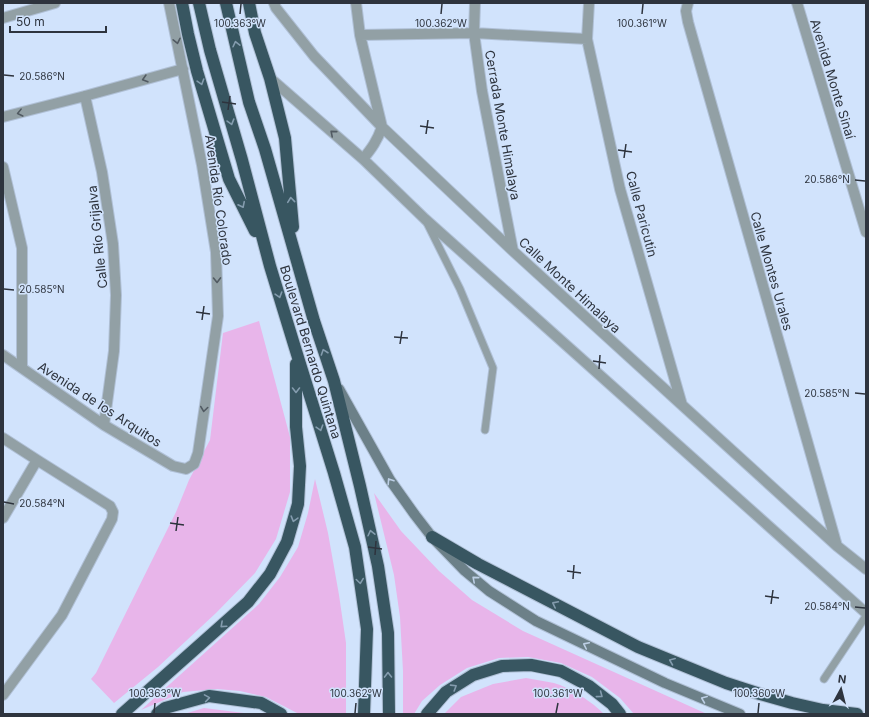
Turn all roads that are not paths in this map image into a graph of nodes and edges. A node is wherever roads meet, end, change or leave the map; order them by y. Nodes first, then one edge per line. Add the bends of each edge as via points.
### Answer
1 (55, 3) edge
2 (169, 3) edge
3 (182, 3) edge
4 (199, 3) edge
5 (226, 3) edge
6 (249, 3) edge
7 (274, 3) edge
8 (356, 3) edge
9 (475, 3) edge
10 (589, 3) edge
11 (688, 3) edge
12 (797, 3) edge
13 (3, 18) edge
14 (474, 33) junction
15 (360, 35) junction
16 (587, 39) junction
17 (183, 69) junction
18 (270, 78) junction
19 (85, 96) junction
20 (3, 117) edge
21 (382, 127) junction
22 (363, 159) junction
23 (3, 167) edge
24 (425, 219) junction
25 (866, 232) edge
26 (514, 251) junction
27 (295, 253) junction
28 (268, 258) junction
29 (296, 351) junction
30 (3, 355) edge
31 (22, 368) junction
32 (334, 381) junction
33 (682, 405) junction
34 (104, 424) junction
35 (485, 430) dead end
36 (3, 438) edge
37 (37, 460) junction
38 (186, 469) joint
39 (3, 518) edge
40 (432, 536) junction
41 (837, 546) junction
42 (866, 569) edge
43 (866, 615) edge
44 (824, 679) dead end
45 (3, 695) edge
46 (122, 714) edge
47 (157, 714) edge
48 (282, 714) edge
49 (364, 714) edge
50 (389, 714) edge
51 (426, 714) edge
52 (620, 714) edge
53 (740, 714) edge
54 (857, 714) edge

1 - 13 street
2 -> 17 street, Avenida Río Colorado
3 -> 28 highway via 197,71 229,179
4 -> 28 highway, Boulevard Bernardo Quintana
27 -> 5 highway, Boulevard Bernardo Quintana via 249,102
6 - 18 highway via 255,33
7 - 21 street, Calle Monte Himalaya via 314,56
8 - 15 street
9 - 14 street, Cerrada Monte Himalaya
10 - 16 street, Calle Paricutín
11 - 41 street, Calle Montes Urales via 688,22
12 - 25 street, Avenida Monte Sinaí
14 - 15 street
14 - 16 street
14 - 26 street, Cerrada Monte Himalaya via 482,92
15 - 21 street
16 - 33 street, Calle Paricutín via 620,189
17 -> 19 street
17 -> 38 street, Avenida Río Colorado via 216,252 218,316 198,453 194,464
22 -> 18 street
27 -> 18 highway via 285,138
19 -> 20 street
19 - 34 street, Calle Río Grijalva via 102,172 113,244 116,295 114,351
21 - 22 street via 378,138
21 - 26 street, Calle Monte Himalaya
22 - 24 street
23 - 31 street via 22,248
24 - 35 lane via 460,289 493,368
24 - 43 street
26 - 33 street, Calle Monte Himalaya
32 -> 27 highway, Boulevard Bernardo Quintana
28 -> 29 highway, Boulevard Bernardo Quintana
29 -> 46 highway via 296,427 300,466 298,504 287,542 270,574 248,602
29 -> 49 highway, Boulevard Bernardo Quintana via 355,547 367,629
30 - 31 street, Avenida de los Arquitos
31 - 34 street, Avenida de los Arquitos
40 -> 32 street via 390,480
50 -> 32 highway, Boulevard Bernardo Quintana via 388,633 378,566
33 - 41 street, Calle Monte Himalaya
34 - 38 street, Avenida de los Arquitos via 172,466
36 - 37 street
37 - 39 street
37 - 45 street via 110,506 113,512 112,519 62,615
53 -> 40 street via 665,683 536,621 489,591
54 -> 40 highway via 823,710 760,694 638,647 478,564
41 - 42 street, Calle Monte Himalaya
43 - 44 lane
47 -> 48 highway via 165,708 210,696 261,703
51 -> 52 highway via 446,692 473,675 502,666 531,665 561,671 589,686 612,704

